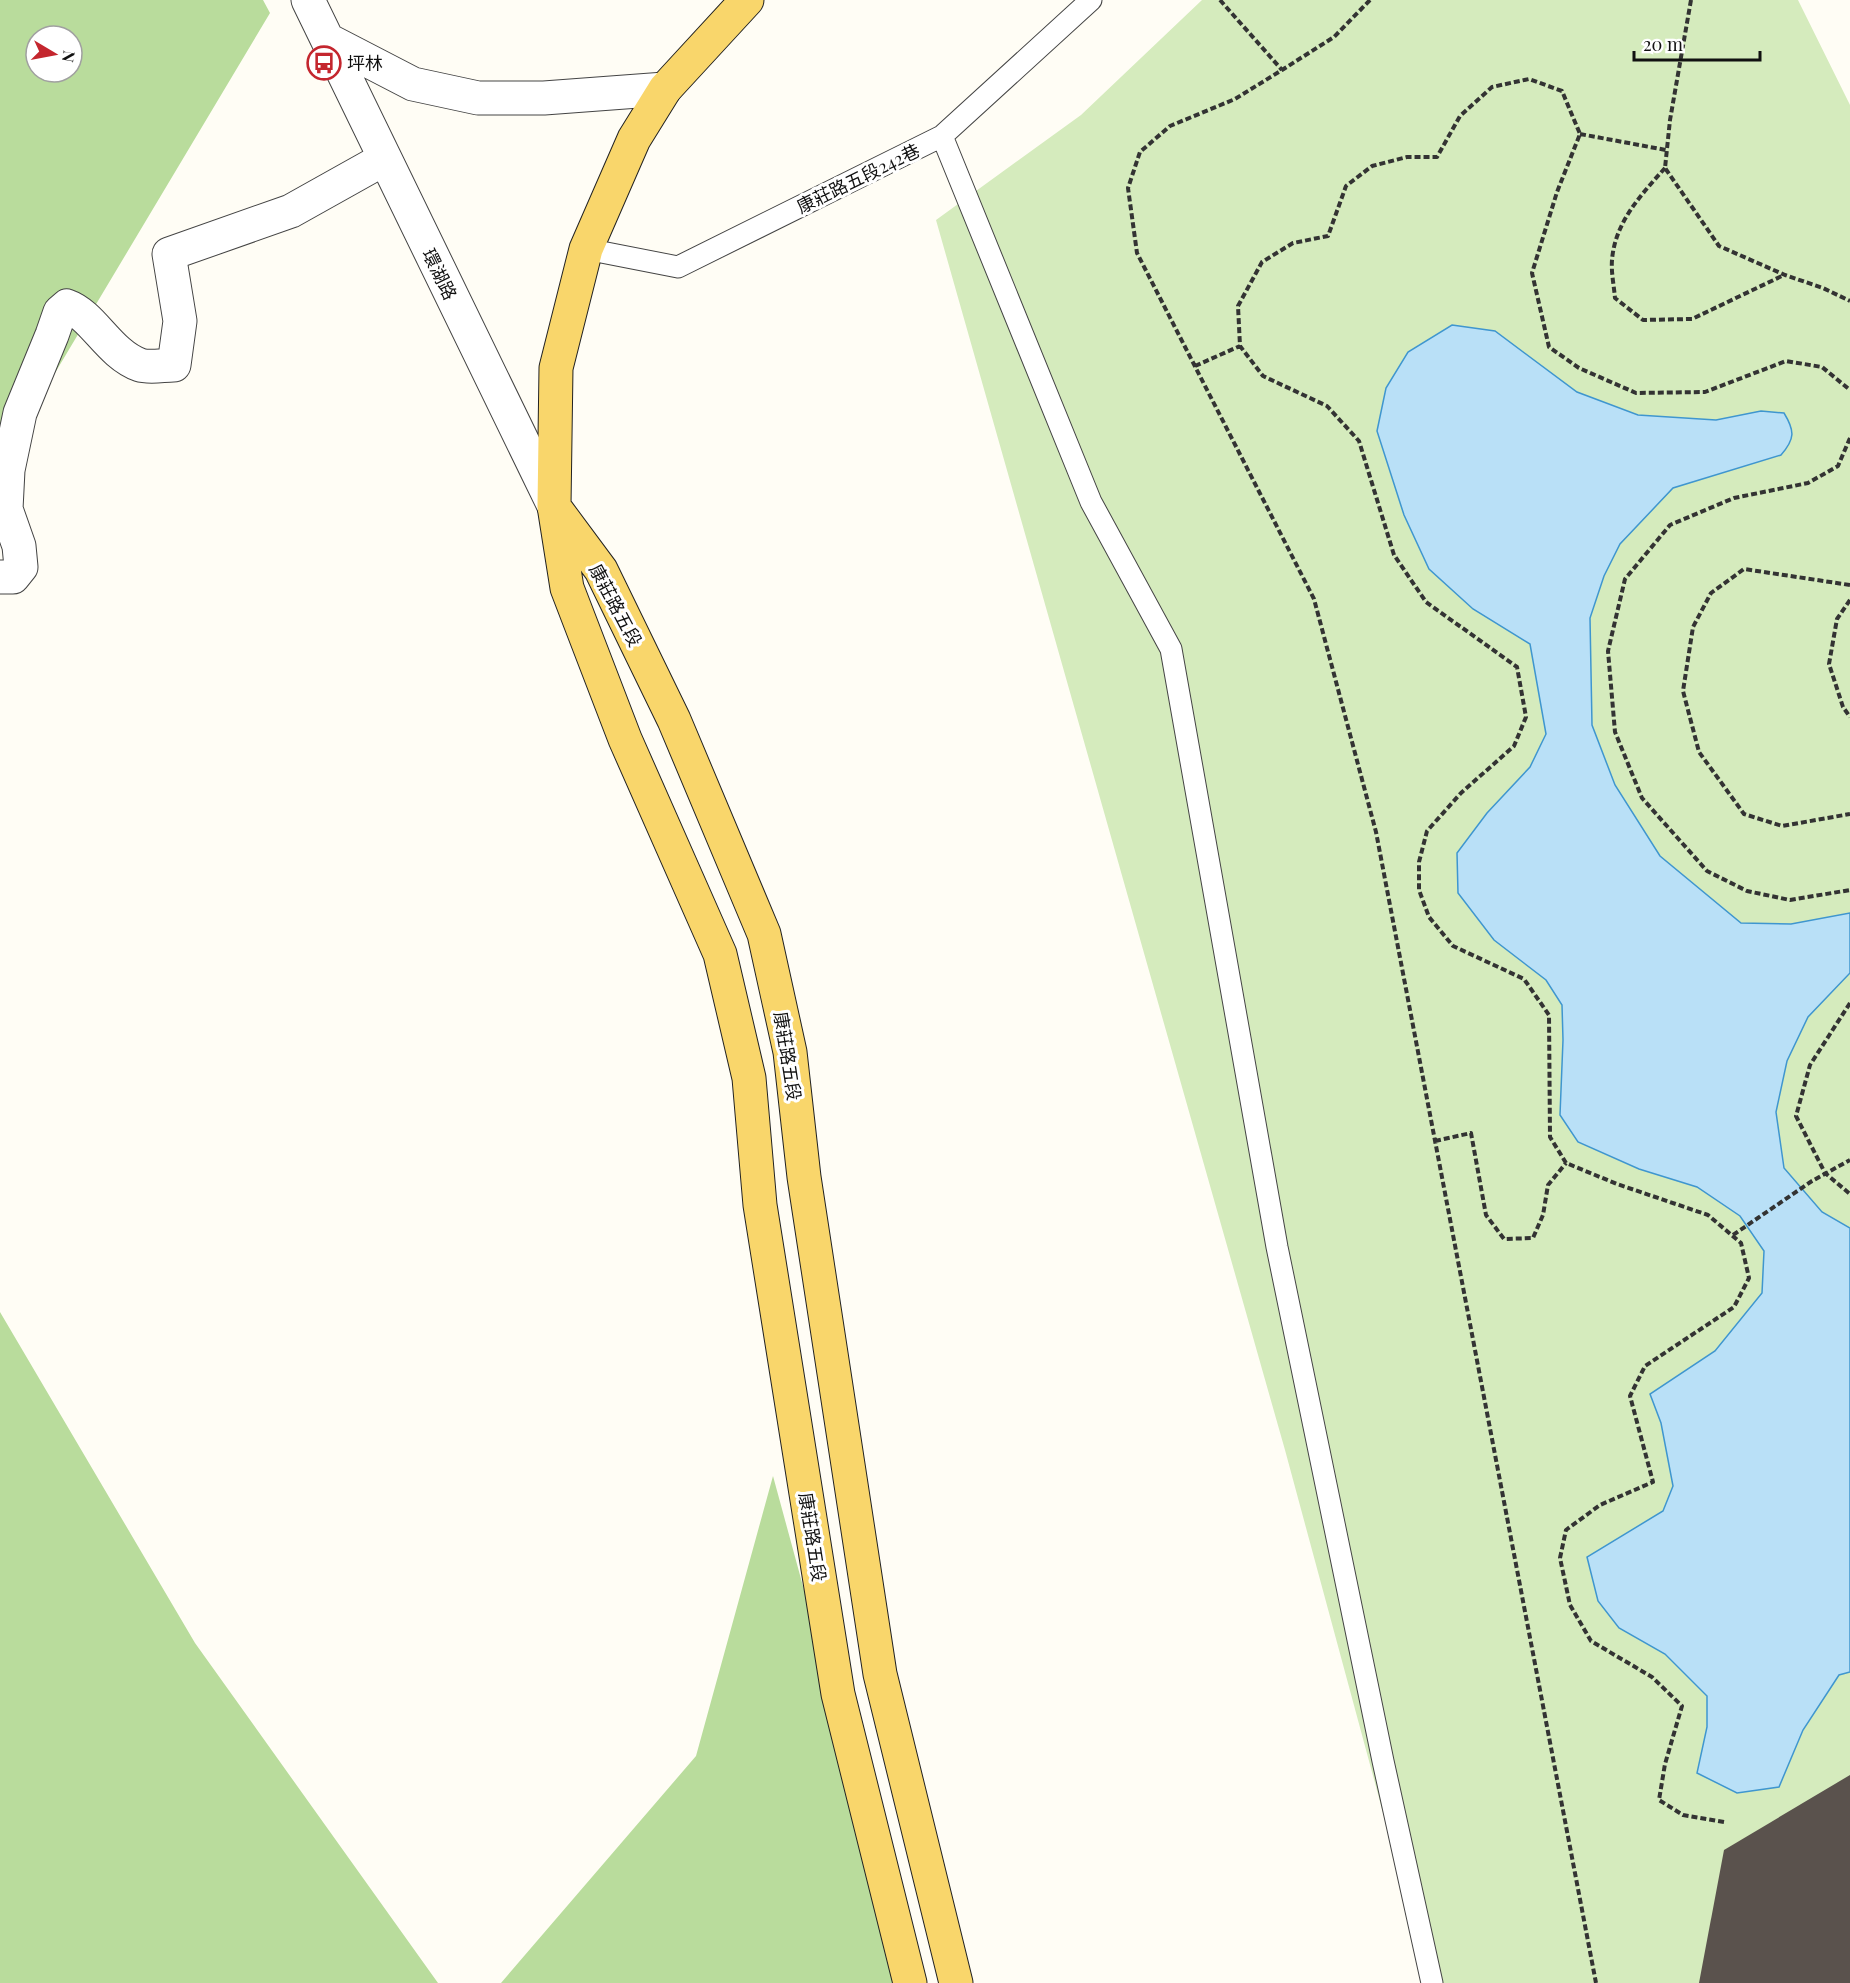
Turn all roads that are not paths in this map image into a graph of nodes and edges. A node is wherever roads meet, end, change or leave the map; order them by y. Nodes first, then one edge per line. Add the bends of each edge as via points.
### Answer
1 (308, 0) edge
2 (747, 0) edge
3 (1091, 0) edge
4 (330, 41) junction
5 (665, 89) junction
6 (942, 136) junction
7 (384, 159) junction
8 (586, 249) junction
9 (554, 506) junction
10 (0, 577) edge
11 (910, 1983) edge
12 (956, 1983) edge
13 (1432, 1983) edge

1 - 4 street, 環湖路
2 - 5 main road
3 - 6 lane, 康莊路五段242巷
4 - 5 street via 413,84 478,98 544,98
4 - 7 street, 環湖路
5 - 8 main road via 634,139
6 - 8 lane, 康莊路五段242巷 via 678,267
6 - 13 lane via 1091,502 1171,649 1277,1247
7 - 9 street, 環湖路
7 - 10 street via 291,211 169,254 180,321 174,365 142,366 115,350 76,309 67,306 60,312 20,413 8,470 6,508 19,546 21,567 13,578
8 - 9 main road via 556,368
9 - 11 main road, 康莊路五段 via 567,588 625,739 720,954 749,1078 760,1205 838,1694
9 - 12 main road, 康莊路五段 via 601,570 674,720 764,934 790,1052 804,1177 880,1674

